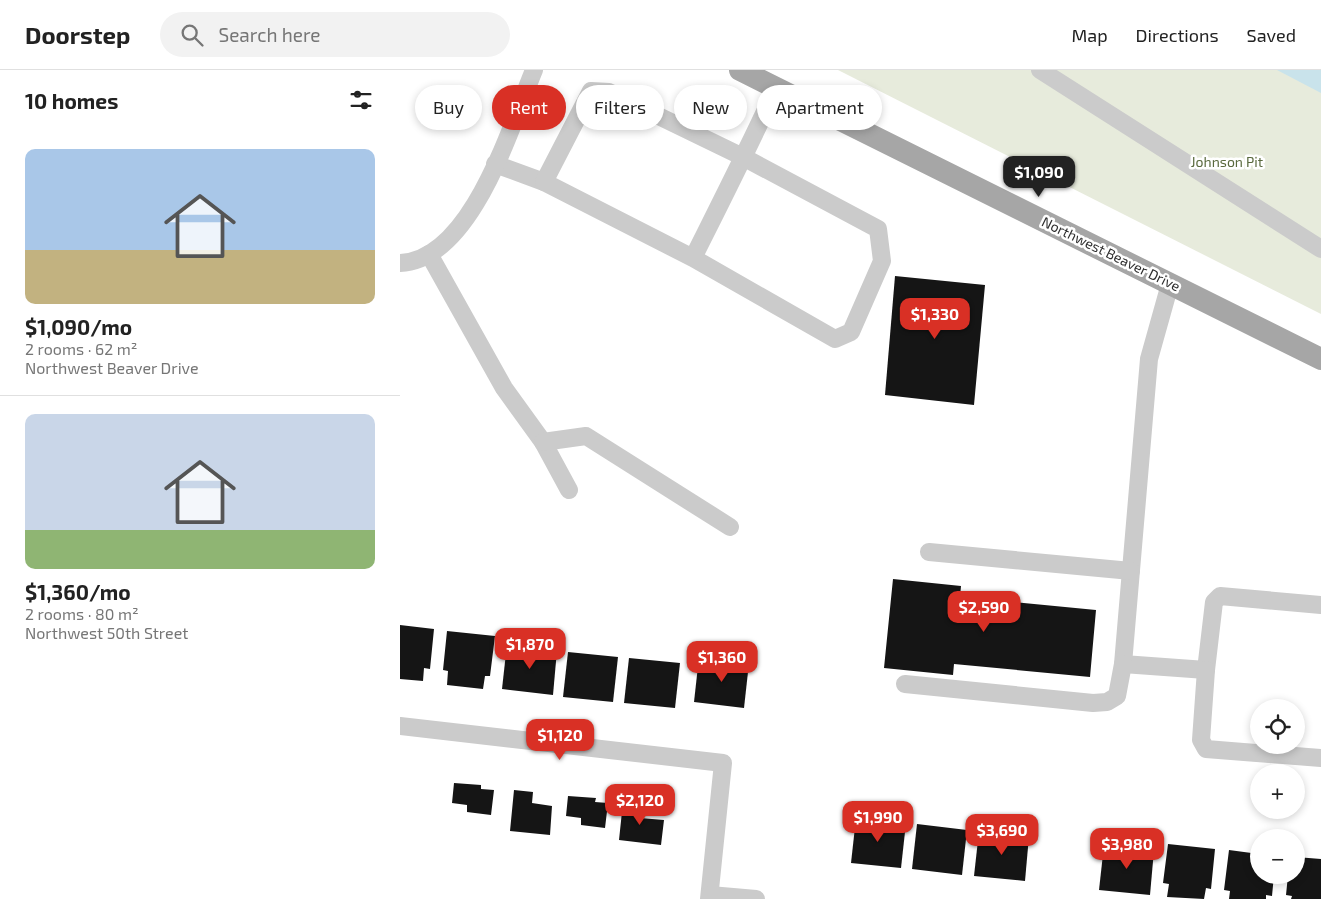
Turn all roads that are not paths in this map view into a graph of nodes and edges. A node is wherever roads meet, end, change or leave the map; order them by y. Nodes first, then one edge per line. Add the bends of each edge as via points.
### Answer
1 (534, 70) edge
2 (740, 70) edge
3 (1040, 70) edge
4 (770, 85) edge
5 (757, 128) edge
6 (860, 130) edge
7 (743, 157) junction
8 (495, 164) junction
9 (544, 182) junction
10 (1321, 249) edge
11 (429, 254) junction
12 (692, 258) junction
13 (400, 264) edge
14 (1170, 284) junction
15 (1321, 359) edge
16 (543, 442) junction
17 (569, 490) dead end
18 (730, 526) dead end
19 (929, 552) dead end
20 (1131, 571) junction
21 (1321, 605) edge
22 (1123, 664) junction
23 (1206, 670) junction
24 (905, 684) dead end
25 (400, 726) edge
26 (1321, 758) edge
27 (709, 897) edge
28 (756, 899) edge

1 - 8 street
2 - 4 main road, Northwest Beaver Drive
3 - 10 street
5 - 7 street
6 - 14 main road, Northwest Beaver Drive
7 - 9 street via 609,92 591,91
7 - 12 street
7 - 12 street via 878,229 882,262 851,332 835,339
8 - 9 street
8 - 11 street via 485,190 466,220
9 - 12 street
11 - 13 street
11 - 16 street via 504,388
14 - 15 main road, Northwest Beaver Drive
14 - 20 street via 1150,359
16 - 17 street
16 - 18 street via 586,436
19 - 20 street
20 - 22 street
21 - 23 street via 1220,596 1214,602
22 - 23 street
22 - 24 street via 1117,696 1107,702
23 - 26 street via 1201,740 1206,749
25 - 27 street via 723,763
27 - 28 street

